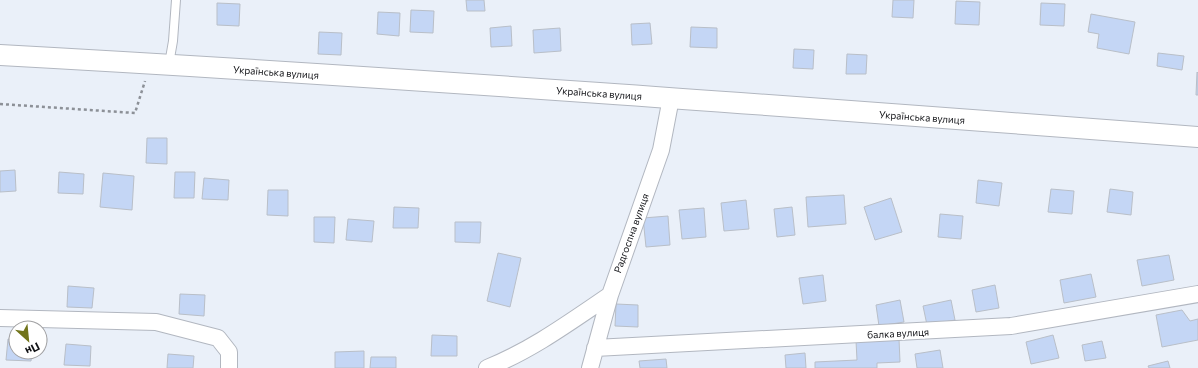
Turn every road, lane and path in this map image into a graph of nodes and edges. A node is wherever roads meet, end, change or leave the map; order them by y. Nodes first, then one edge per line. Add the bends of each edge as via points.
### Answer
1 (176, 0) edge
2 (0, 55) edge
3 (159, 64) junction
4 (671, 98) junction
5 (0, 104) edge
6 (1198, 137) edge
7 (1198, 294) edge
8 (610, 295) junction
9 (0, 318) edge
10 (595, 348) junction
11 (229, 368) edge
12 (487, 368) edge
13 (590, 368) edge

1 - 3 lane via 173,41
2 - 3 street, Українська вулиця
3 - 4 street, Українська вулиця
3 - 5 path via 135,113
4 - 6 street, Українська вулиця
4 - 8 street, Радгоспна вулиця via 661,150
7 - 10 street, балка вулиця via 1011,326
8 - 10 street, Радгоспна вулиця
8 - 12 street via 551,336
9 - 11 street via 156,322 218,338 229,352
10 - 13 street, Радгоспна вулиця

